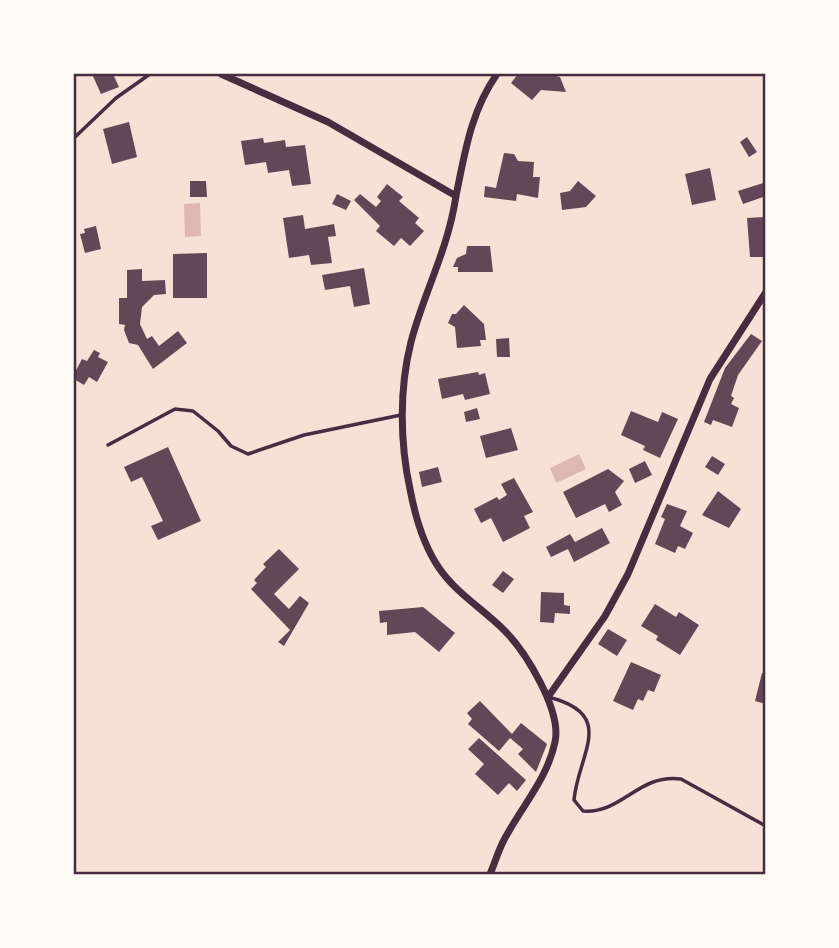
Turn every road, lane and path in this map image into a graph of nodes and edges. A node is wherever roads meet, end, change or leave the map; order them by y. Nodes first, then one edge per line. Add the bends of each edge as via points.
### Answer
1 (150, 74) edge
2 (221, 74) edge
3 (497, 74) edge
4 (74, 138) edge
5 (456, 196) junction
6 (765, 292) edge
7 (402, 414) junction
8 (108, 445) dead end
9 (548, 697) junction
10 (765, 826) edge
11 (490, 874) edge

1 - 4 lane
2 - 5 street via 328,122
3 - 5 street via 471,124
5 - 7 street via 441,263 411,343
6 - 9 street via 710,379 628,574 605,616
7 - 8 lane via 304,435 248,454 231,446 193,411 175,409
7 - 9 street via 410,490 429,549 451,583 510,637
9 - 10 lane via 566,701 591,727 574,800 583,811 603,809 654,779 667,777 681,779
9 - 11 street via 556,727 551,758

